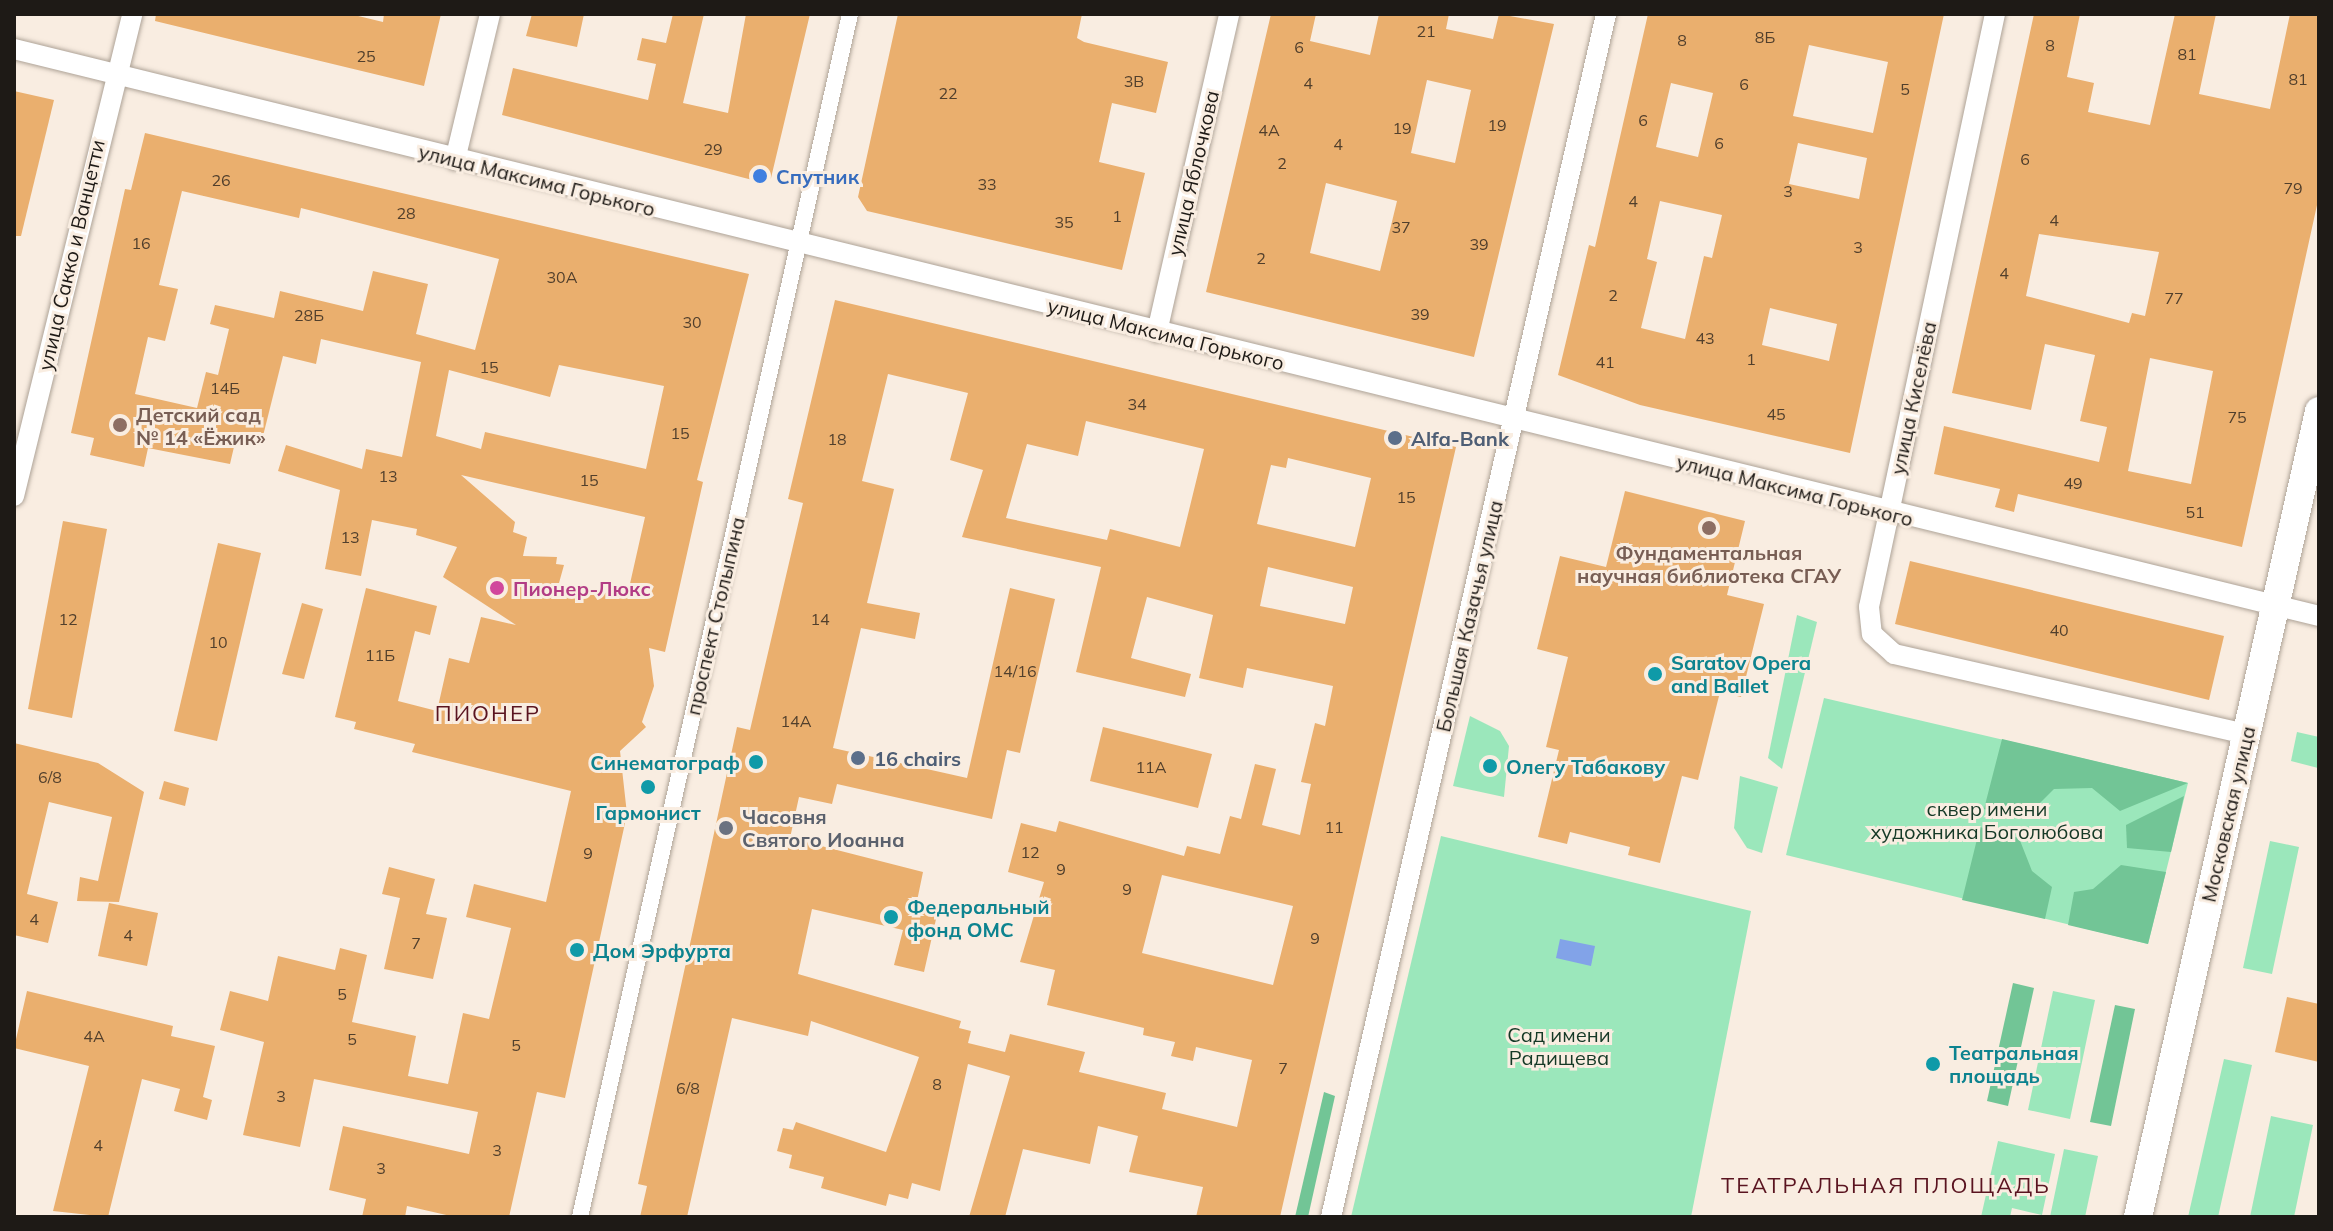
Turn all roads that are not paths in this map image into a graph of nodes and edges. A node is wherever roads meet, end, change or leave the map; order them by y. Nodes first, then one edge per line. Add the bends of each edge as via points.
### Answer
1 (132, 14) edge
2 (490, 14) edge
3 (850, 14) edge
4 (1229, 14) edge
5 (1606, 14) edge
6 (1995, 14) edge
7 (14, 49) edge
8 (116, 74) junction
9 (455, 160) junction
10 (799, 244) junction
11 (1157, 332) junction
12 (2319, 411) edge
13 (1512, 421) junction
14 (14, 496) edge
15 (1889, 512) junction
16 (2275, 606) junction
17 (2319, 616) edge
18 (2247, 734) junction
19 (580, 1217) edge
20 (1331, 1217) edge
21 (2138, 1217) edge

1 - 8 street, улица Сакко и Ванцетти
2 - 9 street
3 - 10 street, проспект Столыпина
4 - 11 street, улица Яблочкова
5 - 13 street, Большая Казачья улица
6 - 15 street, улица Киселёва
7 - 8 street, улица Максима Горького
8 - 9 street, улица Максима Горького
8 - 14 street, улица Сакко и Ванцетти
9 - 10 street, улица Максима Горького
10 - 11 street, улица Максима Горького
10 - 19 street, проспект Столыпина
11 - 13 street, улица Максима Горького
12 - 16 main road, Московская улица
13 - 15 street, улица Максима Горького
13 - 20 street, Большая Казачья улица
15 - 16 street, улица Максима Горького
15 - 18 street, улица Киселёва via 1869,607 1872,634 1894,654
16 - 17 street, улица Максима Горького
16 - 18 main road, Московская улица
18 - 21 main road, Московская улица

